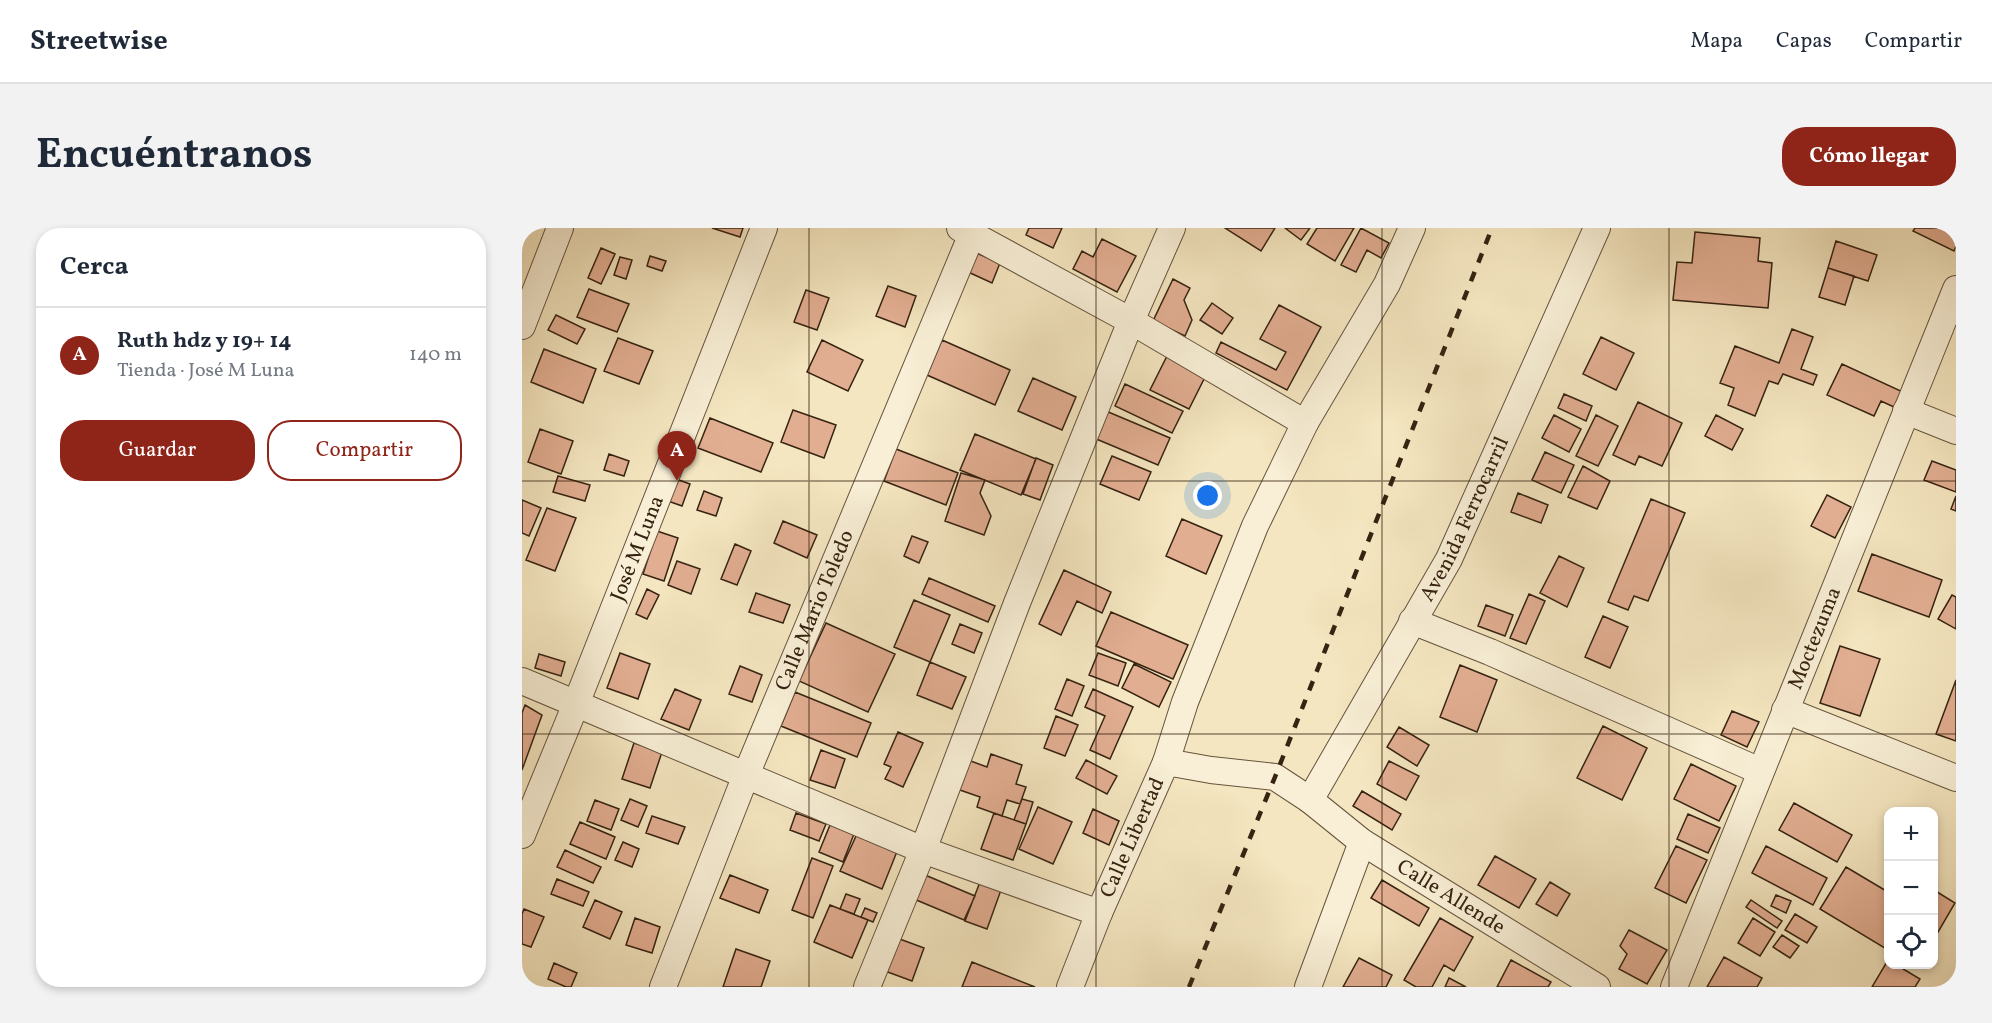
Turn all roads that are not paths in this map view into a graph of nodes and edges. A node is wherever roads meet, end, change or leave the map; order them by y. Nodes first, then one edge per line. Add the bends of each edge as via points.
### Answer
1 (560, 228) edge
2 (764, 228) edge
3 (1172, 228) edge
4 (1597, 228) edge
5 (1407, 230) edge
6 (966, 231) edge
7 (1956, 289) edge
8 (1131, 321) junction
9 (522, 326) edge
10 (1906, 411) junction
11 (1305, 423) junction
12 (1956, 431) edge
13 (1412, 621) junction
14 (522, 681) edge
15 (576, 704) junction
16 (1785, 710) junction
17 (1166, 762) junction
18 (1760, 771) junction
19 (746, 775) junction
20 (1956, 778) edge
21 (1310, 800) junction
22 (522, 835) edge
23 (1362, 842) junction
24 (923, 850) junction
25 (1099, 913) junction
26 (663, 987) edge
27 (867, 987) edge
28 (1070, 987) edge
29 (1308, 987) edge
30 (1597, 987) edge
31 (1674, 987) edge

1 - 9 street
2 - 15 street, José M Luna
3 - 8 street
4 - 13 street, Avenida Ferrocarril via 1449,559
5 - 11 street via 1387,284
6 - 8 street
6 - 19 street, Calle Mario Toledo
7 - 10 street, Moctezuma
8 - 11 street
8 - 24 street
10 - 12 street
10 - 16 street, Moctezuma
11 - 17 street via 1255,526 1185,702
13 - 18 street
13 - 21 street, Avenida Ferrocarril
14 - 15 street
15 - 19 street
15 - 22 street, José M Luna
16 - 18 street, Moctezuma
16 - 20 street
17 - 21 street, Calle Libertad via 1275,777
17 - 25 street, Calle Libertad
18 - 31 street, Moctezuma
19 - 24 street
19 - 26 street, Calle Mario Toledo
21 - 23 street, Calle Allende
23 - 29 street
23 - 30 street, Calle Allende
24 - 25 street
24 - 27 street
25 - 28 street, Calle Libertad

